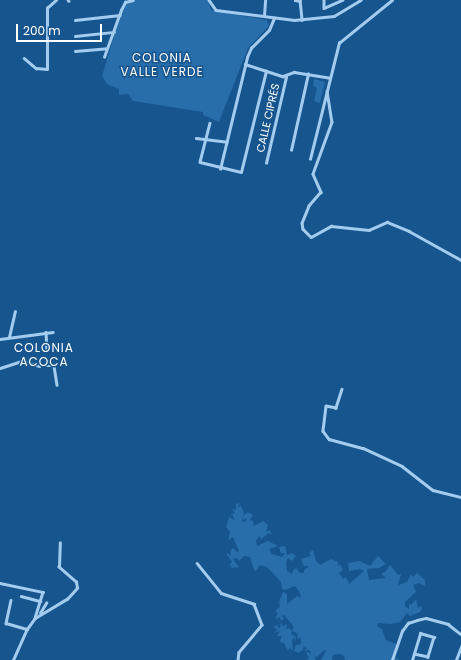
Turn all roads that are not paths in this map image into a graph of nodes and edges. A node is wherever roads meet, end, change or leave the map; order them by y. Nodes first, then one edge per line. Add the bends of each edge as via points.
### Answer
1 (56, 0) edge
2 (133, 0) edge
3 (209, 0) edge
4 (265, 0) edge
5 (295, 0) edge
6 (300, 0) edge
7 (324, 0) edge
8 (342, 0) edge
9 (361, 0) edge
10 (392, 0) edge
11 (120, 15) junction
12 (264, 16) junction
13 (274, 18) junction
14 (75, 20) dead end
15 (302, 20) junction
16 (114, 32) junction
17 (75, 36) dead end
18 (107, 48) junction
19 (75, 52) dead end
20 (104, 57) dead end
21 (24, 58) dead end
22 (245, 64) junction
23 (266, 71) junction
24 (308, 74) junction
25 (286, 77) junction
26 (330, 78) junction
27 (327, 91) junction
28 (210, 123) dead end
29 (196, 138) dead end
30 (206, 138) junction
31 (227, 142) junction
32 (291, 150) dead end
33 (310, 159) dead end
34 (266, 163) dead end
35 (220, 169) junction
36 (461, 260) edge
37 (15, 312) dead end
38 (46, 332) junction
39 (53, 332) dead end
40 (9, 337) junction
41 (0, 339) edge
42 (47, 349) dead end
43 (0, 368) edge
44 (57, 384) dead end
45 (342, 389) dead end
46 (461, 497) edge
47 (60, 543) dead end
48 (197, 563) dead end
49 (0, 583) edge
50 (21, 596) dead end
51 (11, 600) dead end
52 (40, 601) junction
53 (46, 603) dead end
54 (40, 613) junction
55 (35, 618) junction
56 (27, 629) junction
57 (461, 634) edge
58 (461, 647) edge
59 (414, 654) junction
60 (13, 660) edge
61 (238, 660) edge
62 (392, 660) edge
63 (412, 660) edge
64 (456, 660) edge

1 - 21 street via 47,8 47,69 36,68
2 - 11 street via 125,2
3 - 12 street via 216,10
4 - 12 street
5 - 6 street
6 - 15 street
7 - 8 street via 324,8
9 - 15 street via 334,16
10 - 26 street via 339,43
11 - 14 street
11 - 16 street
12 - 13 street
13 - 15 street
13 - 22 street via 269,30 251,48
16 - 17 street
16 - 18 street
18 - 19 street
18 - 20 street
22 - 23 street
22 - 31 street
23 - 25 street
23 - 35 street via 243,170 238,173
24 - 25 street via 294,72
24 - 26 street
24 - 32 street
25 - 34 street, CALLE CIPRÉS
26 - 27 street
27 - 33 street
27 - 36 street via 332,122 314,174 321,192 309,206 302,223 303,229 311,237 331,226 369,230 387,222 409,231
28 - 30 street
29 - 30 street
30 - 31 street
30 - 35 street via 201,163
31 - 35 street
37 - 40 street
38 - 39 street
38 - 40 street
38 - 42 street
40 - 41 street
43 - 44 street via 22,361 54,366
45 - 46 street via 336,408 326,406 324,431 329,439 363,448 402,466 433,490
47 - 54 street via 59,567 76,582 77,588 67,599
48 - 61 street via 220,592 254,604 262,625 240,652
49 - 52 street via 42,591
50 - 52 street
51 - 56 street via 6,623
52 - 55 street
53 - 54 street
54 - 55 street
55 - 56 street
56 - 60 street
57 - 62 street via 448,624 426,618 408,623 402,631
58 - 64 street
59 - 59 street via 428,657 434,638 420,633
59 - 63 street

